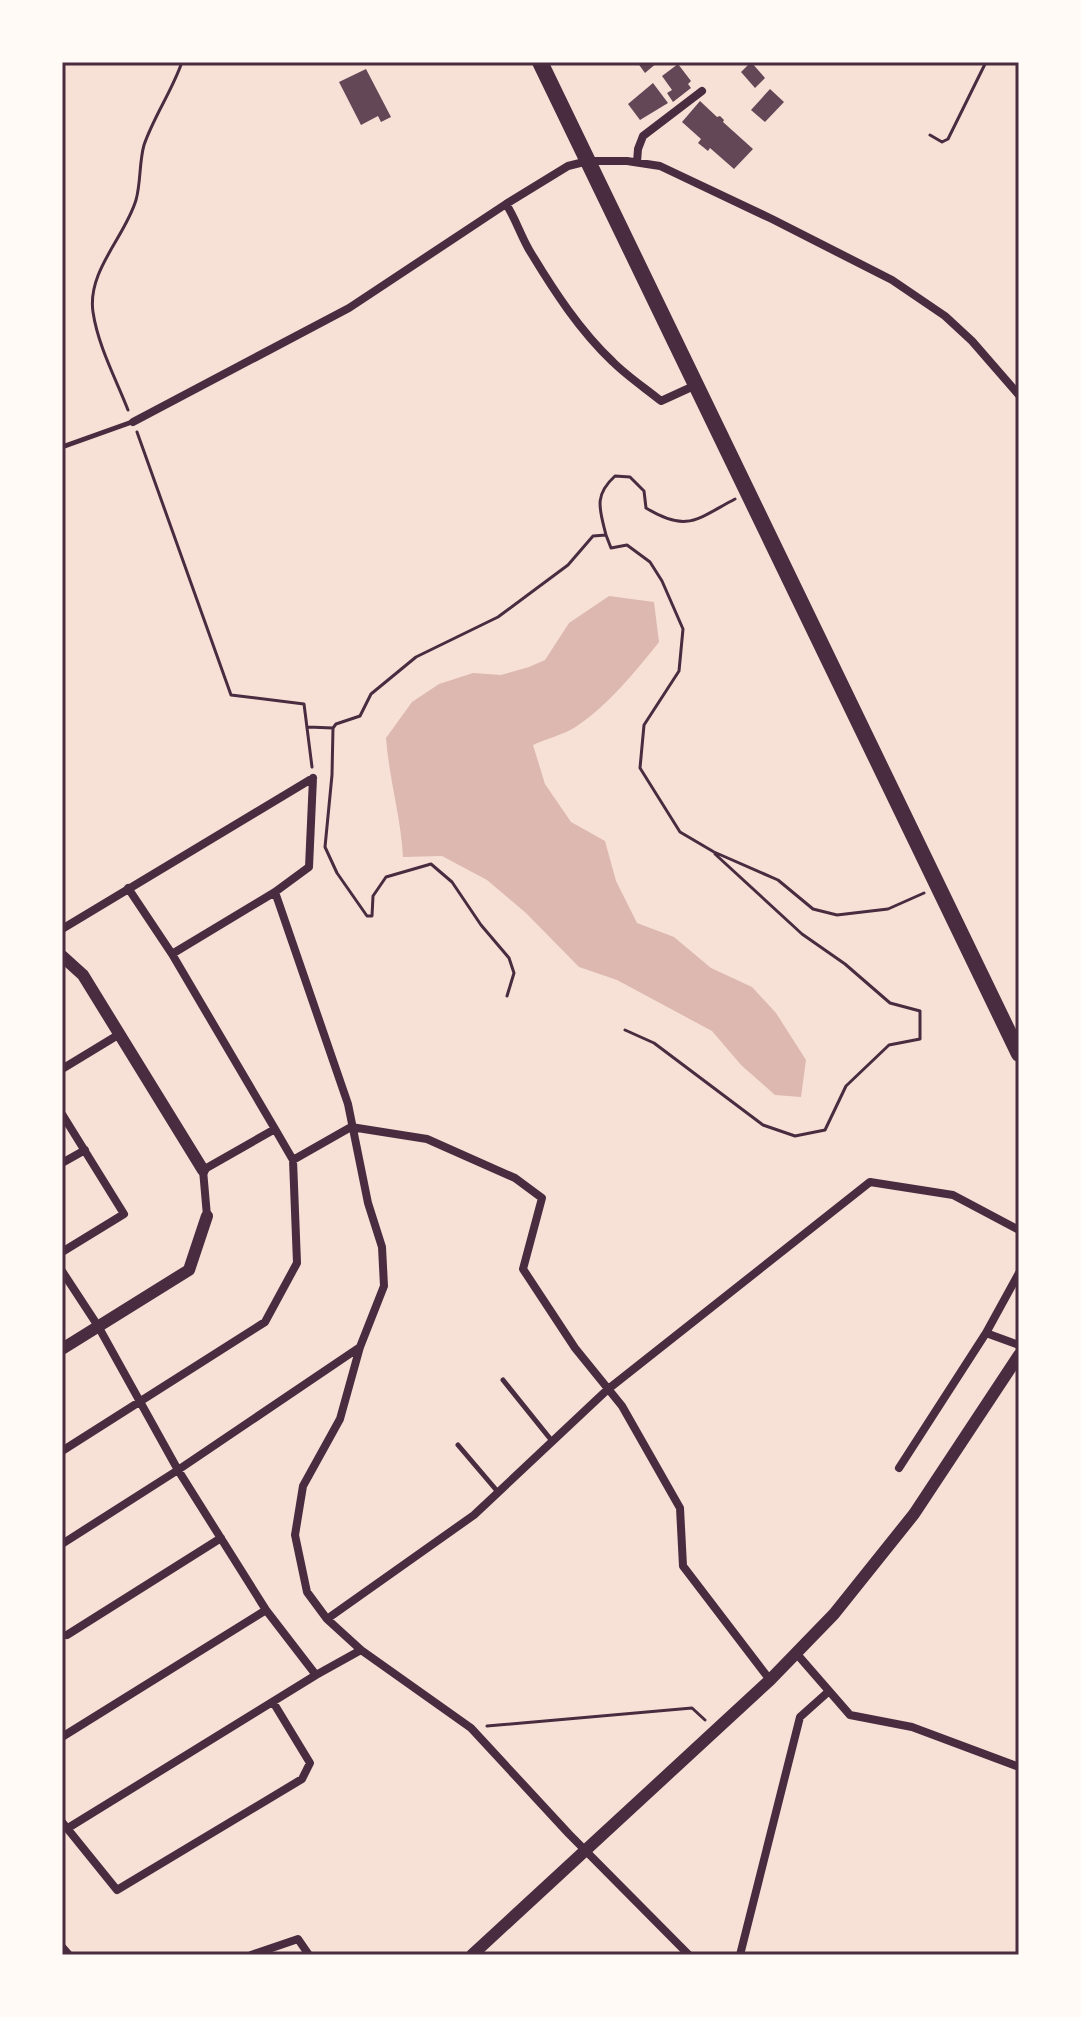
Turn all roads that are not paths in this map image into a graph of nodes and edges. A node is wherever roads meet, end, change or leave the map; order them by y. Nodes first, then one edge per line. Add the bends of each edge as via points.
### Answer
1 (540, 62) edge
2 (702, 91) dead end
3 (588, 161) junction
4 (637, 162) junction
5 (506, 204) junction
6 (696, 385) junction
7 (1019, 395) edge
8 (133, 422) joint
9 (62, 447) edge
10 (128, 888) junction
11 (275, 892) junction
12 (62, 929) edge
13 (172, 954) junction
14 (62, 956) edge
15 (118, 1035) junction
16 (1019, 1054) edge
17 (62, 1069) edge
18 (62, 1114) edge
19 (351, 1127) junction
20 (275, 1129) junction
21 (85, 1150) junction
22 (293, 1160) junction
23 (62, 1163) edge
24 (203, 1170) junction
25 (207, 1216) joint
26 (1019, 1230) edge
27 (62, 1252) edge
28 (62, 1271) edge
29 (1019, 1273) edge
30 (98, 1326) junction
31 (986, 1333) junction
32 (1019, 1345) edge
33 (360, 1347) junction
34 (62, 1349) edge
35 (1019, 1355) edge
36 (503, 1380) dead end
37 (607, 1390) junction
38 (142, 1402) junction
39 (552, 1441) junction
40 (458, 1445) dead end
41 (62, 1451) edge
42 (899, 1468) dead end
43 (178, 1470) junction
44 (498, 1492) junction
45 (221, 1538) junction
46 (62, 1544) edge
47 (266, 1610) junction
48 (327, 1619) junction
49 (64, 1634) edge
50 (361, 1650) junction
51 (796, 1653) junction
52 (316, 1675) junction
53 (770, 1680) junction
54 (828, 1692) junction
55 (273, 1702) junction
56 (62, 1737) edge
57 (1019, 1767) edge
58 (65, 1825) edge
59 (584, 1850) junction
60 (62, 1947) edge
61 (69, 1955) edge
62 (251, 1955) edge
63 (309, 1955) edge
64 (472, 1955) edge
65 (689, 1955) edge
66 (740, 1955) edge

1 - 3 main road
2 - 4 street via 643,136
3 - 4 street
3 - 5 street via 568,166
3 - 6 main road
4 - 7 street via 685,176 892,280 945,316
5 - 6 street via 554,289 614,363 661,401
5 - 8 street via 349,308
6 - 16 main road via 741,496
8 - 9 lane
10 - 11 street via 313,778 309,867
10 - 12 street
10 - 13 street
11 - 13 street
11 - 19 street via 348,1104
13 - 20 street
14 - 15 street via 83,975
15 - 17 street
15 - 24 street
18 - 21 street
19 - 22 street
19 - 33 street via 382,1247 384,1286
19 - 37 street via 427,1139 515,1178 542,1198 523,1269
20 - 22 street
20 - 24 street
21 - 23 street
21 - 27 street via 124,1214
22 - 38 street via 297,1263 265,1322
24 - 25 street
25 - 30 street via 189,1270
26 - 37 street via 953,1195 870,1182
28 - 30 street
29 - 31 street
30 - 34 street
30 - 38 street
31 - 32 street
31 - 42 street
33 - 43 street
33 - 48 street via 340,1419 303,1486 295,1535 307,1592
35 - 51 street via 890,1547
36 - 39 lane
37 - 39 street
37 - 53 street via 622,1406 680,1508 683,1566
38 - 41 street
38 - 43 street
39 - 44 street
40 - 44 lane
43 - 45 street
43 - 46 street
44 - 48 street via 474,1515
45 - 47 street
45 - 49 street
47 - 52 street
47 - 56 street
48 - 50 street
50 - 52 street
50 - 59 street via 471,1728
51 - 53 street
51 - 54 street
52 - 55 street
53 - 59 street
54 - 57 street via 850,1715 912,1727
54 - 66 street via 800,1717
55 - 58 street
55 - 58 street via 310,1763 302,1779 117,1890
59 - 64 street
59 - 65 street
60 - 61 street
62 - 63 street via 298,1939

